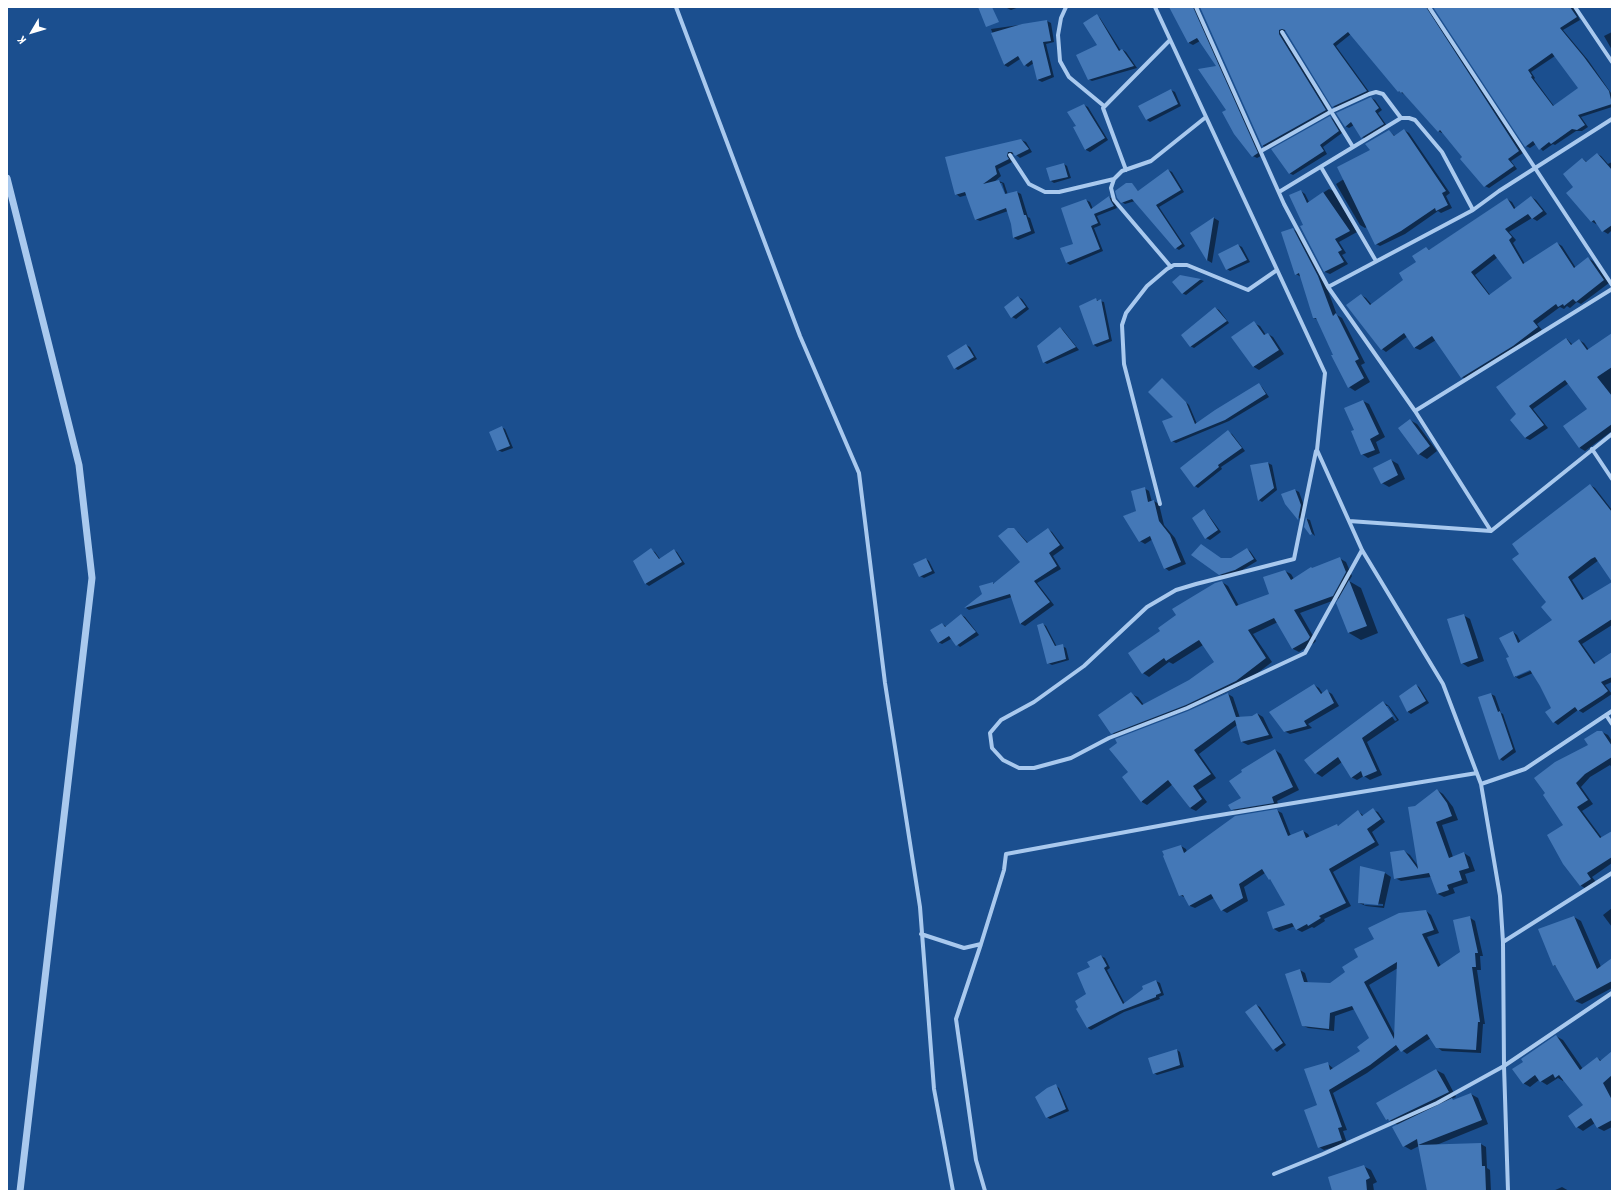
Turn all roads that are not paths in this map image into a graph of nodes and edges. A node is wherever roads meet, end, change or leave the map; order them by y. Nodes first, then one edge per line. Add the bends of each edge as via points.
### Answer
1 (676, 7) edge
2 (1066, 7) edge
3 (1155, 7) edge
4 (1196, 7) edge
5 (1429, 7) edge
6 (1574, 7) edge
7 (1282, 32) dead end
8 (1170, 40) junction
9 (1612, 62) edge
10 (1104, 106) junction
11 (1332, 111) junction
12 (1206, 117) junction
13 (1401, 118) junction
14 (1612, 119) edge
15 (1353, 147) junction
16 (1261, 151) junction
17 (1010, 155) dead end
18 (1321, 166) junction
19 (1535, 168) junction
20 (1126, 170) junction
21 (7, 178) edge
22 (1114, 179) junction
23 (1279, 192) junction
24 (1473, 210) junction
25 (1376, 261) junction
26 (1171, 267) junction
27 (1277, 270) junction
28 (1612, 284) edge
29 (1328, 287) junction
30 (1612, 289) edge
31 (1415, 411) junction
32 (1612, 434) edge
33 (1592, 449) junction
34 (1317, 450) junction
35 (1612, 479) edge
36 (1160, 504) dead end
37 (1349, 521) junction
38 (1491, 531) junction
39 (1362, 550) junction
40 (1612, 711) edge
41 (1606, 714) junction
42 (1612, 724) edge
43 (1477, 774) junction
44 (1481, 784) junction
45 (1612, 873) edge
46 (921, 934) junction
47 (1503, 942) junction
48 (981, 944) junction
49 (1612, 994) edge
50 (1504, 1066) junction
51 (1274, 1174) dead end
52 (20, 1191) edge
53 (953, 1191) edge
54 (985, 1191) edge
55 (1508, 1191) edge

1 - 46 street via 800,336 859,473 885,682
2 - 10 street via 1058,35 1060,61 1069,77
3 - 8 street
4 - 16 street
5 - 19 street
6 - 9 street
7 - 11 street
8 - 10 street
8 - 12 street
10 - 20 street via 1103,111
11 - 13 street via 1376,92 1383,94
11 - 15 street
11 - 16 street
12 - 20 street via 1151,161
12 - 27 street
13 - 15 street
13 - 24 street via 1415,120 1442,152
14 - 19 street
15 - 18 street
16 - 23 street
17 - 22 street via 1029,184 1046,192 1059,192
18 - 23 street
18 - 25 street
19 - 24 street
19 - 28 street
20 - 22 street
21 - 52 street via 79,465 92,578
22 - 26 street via 1111,188 1114,200
23 - 29 street
24 - 25 street
25 - 29 street
26 - 27 street via 1187,265 1248,290
26 - 36 street via 1147,286 1126,313 1122,325 1124,364
27 - 34 street via 1325,373
29 - 31 street
30 - 31 street
31 - 38 street
32 - 33 street
33 - 35 street
33 - 38 street
34 - 37 street
34 - 39 street via 1294,560 1176,590 1148,607 1084,666 1034,702 1001,720 990,733 992,748 1003,760 1019,768 1034,768 1071,758 1109,738 1188,708 1306,653
37 - 38 street
37 - 39 street
39 - 43 street via 1443,684
40 - 41 street
41 - 42 street
41 - 44 street via 1526,769
43 - 44 street
43 - 48 street via 1202,818 1006,854 1004,870
44 - 47 street via 1500,896
45 - 47 street
46 - 48 street via 964,948
46 - 53 street via 934,1089
47 - 50 street
48 - 54 street via 956,1019 976,1160
49 - 50 street
50 - 51 street via 1437,1103
50 - 55 street

